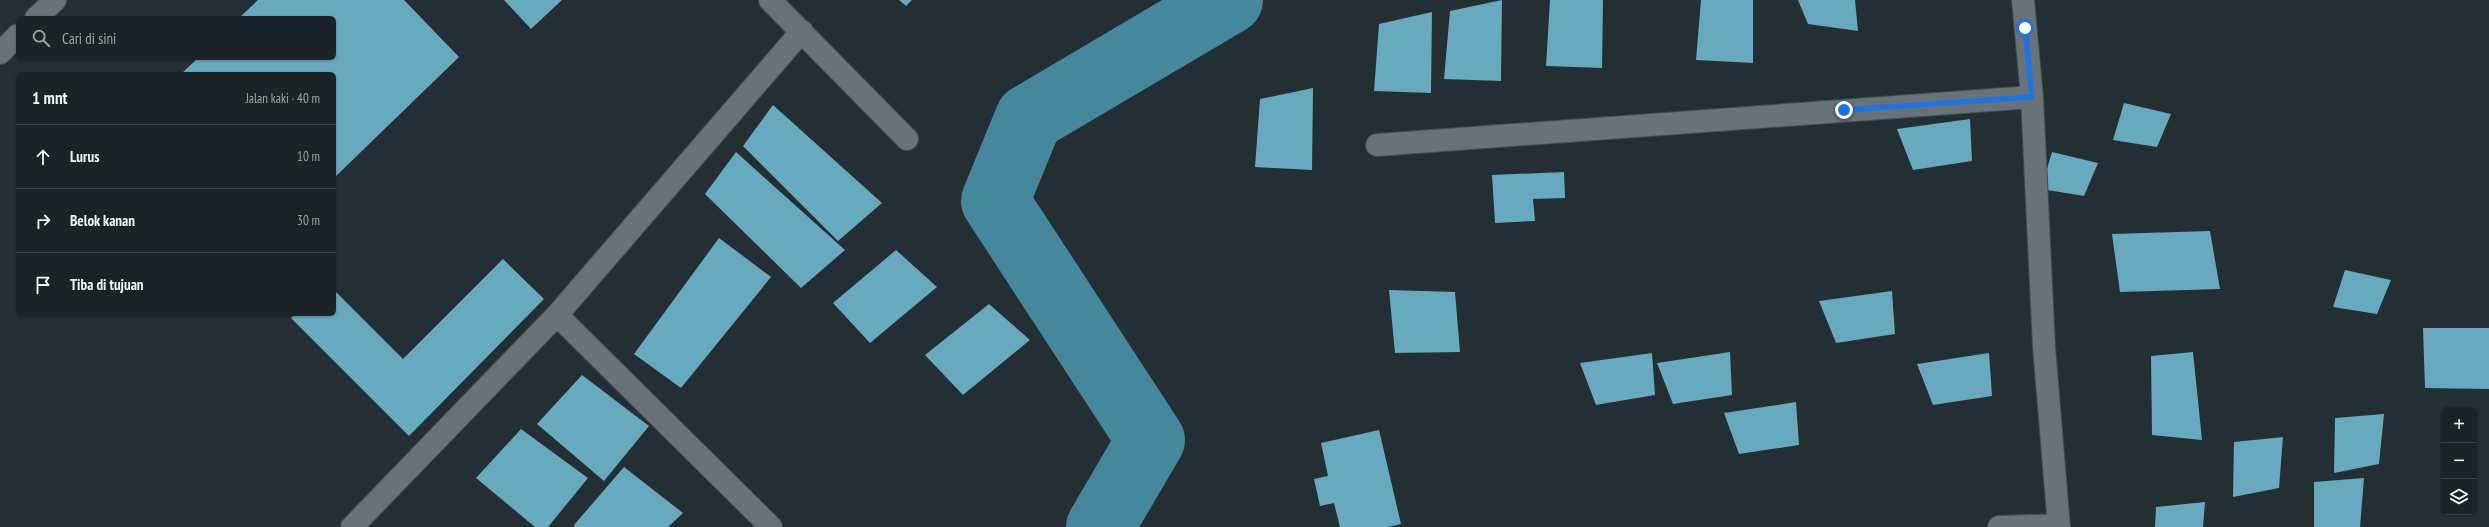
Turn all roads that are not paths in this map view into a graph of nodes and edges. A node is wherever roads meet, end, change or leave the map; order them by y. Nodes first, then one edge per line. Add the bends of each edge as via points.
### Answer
1 (55, 0) edge
2 (770, 0) edge
3 (2023, 0) edge
4 (38, 16) edge
5 (802, 31) junction
6 (16, 37) edge
7 (0, 53) edge
8 (2032, 97) junction
9 (907, 139) dead end
10 (1377, 145) dead end
11 (557, 315) junction
12 (2059, 526) edge
13 (352, 527) edge
14 (771, 527) edge
15 (2000, 527) edge

1 - 4 street
2 - 5 street
3 - 8 street
5 - 9 street
5 - 11 street
6 - 7 street
8 - 10 street
8 - 12 street via 2044,347
11 - 13 street
11 - 14 street
12 - 15 street

